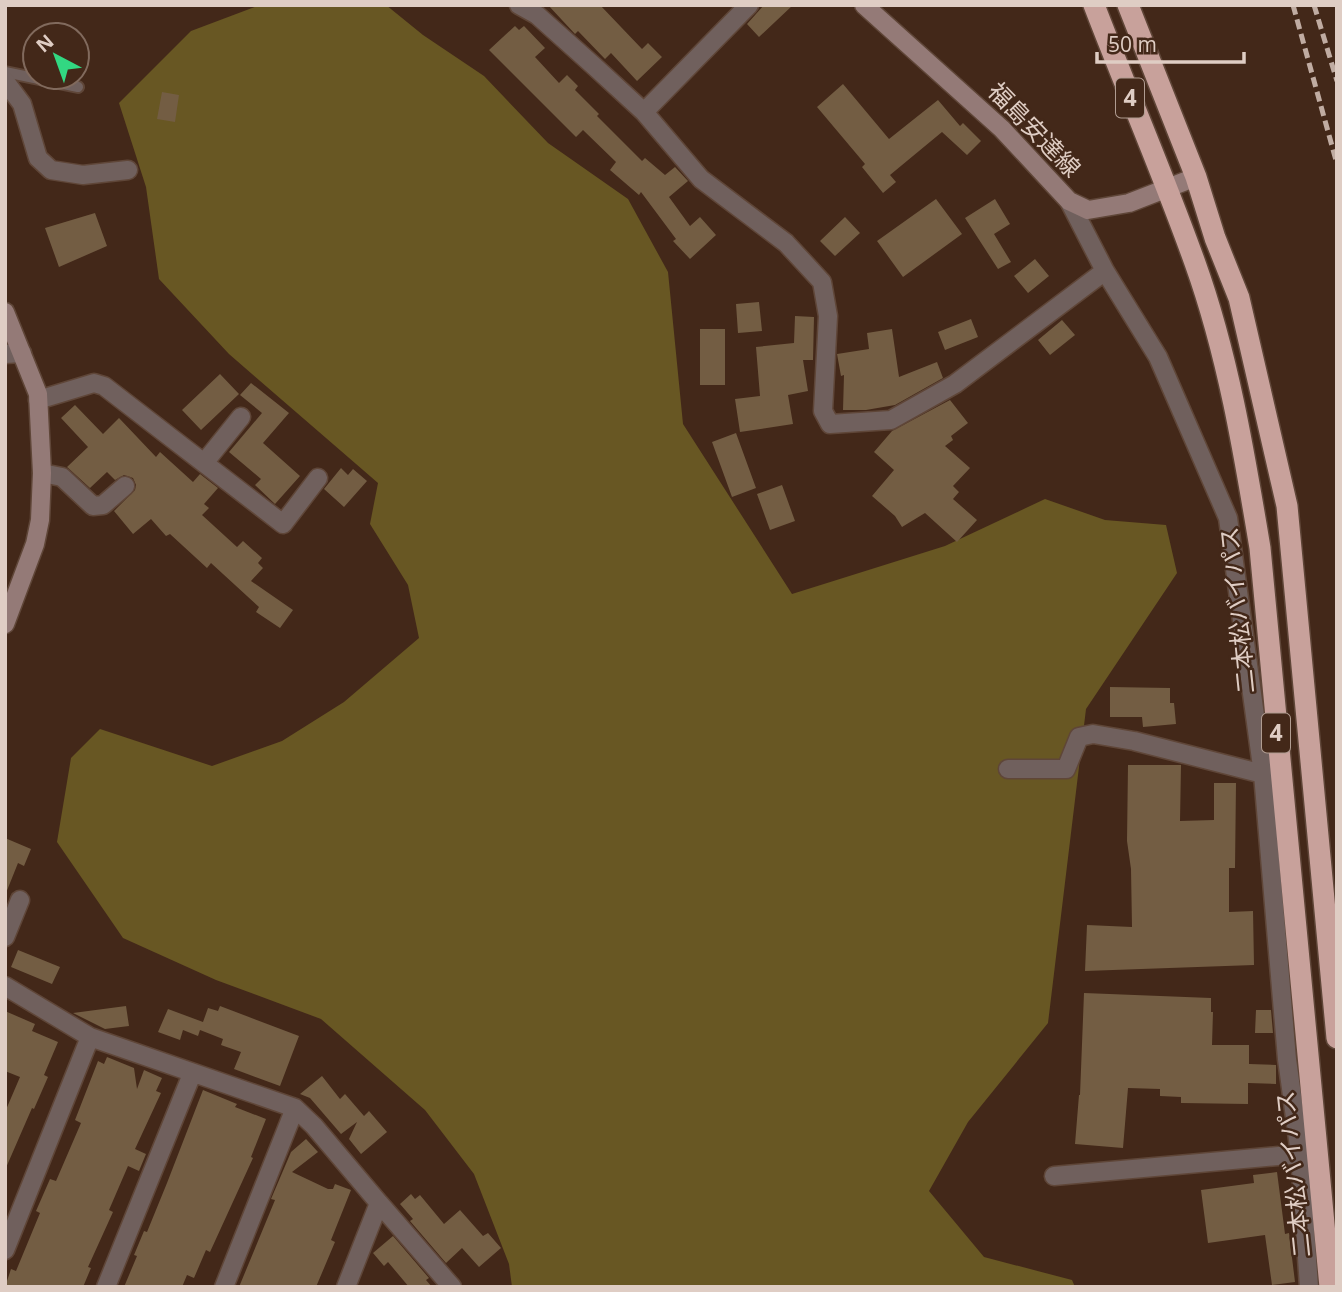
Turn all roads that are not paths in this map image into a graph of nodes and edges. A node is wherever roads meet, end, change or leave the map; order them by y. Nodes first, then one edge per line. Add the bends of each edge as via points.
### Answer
1 (519, 5) edge
2 (749, 5) edge
3 (864, 5) edge
4 (1094, 5) edge
5 (1128, 5) edge
6 (5, 81) edge
7 (644, 112) junction
8 (128, 170) dead end
9 (1195, 177) junction
10 (1167, 190) junction
11 (1069, 201) junction
12 (1105, 271) junction
13 (5, 312) edge
14 (10, 354) edge
15 (38, 400) junction
16 (241, 417) dead end
17 (204, 463) junction
18 (42, 474) junction
19 (318, 478) dead end
20 (125, 486) dead end
21 (5, 624) edge
22 (1008, 769) dead end
23 (1263, 774) junction
24 (20, 900) dead end
25 (5, 937) edge
26 (5, 986) edge
27 (90, 1037) junction
28 (1337, 1038) edge
29 (192, 1074) junction
30 (295, 1108) junction
31 (1300, 1154) junction
32 (1054, 1176) dead end
33 (379, 1203) junction
34 (5, 1250) edge
35 (106, 1287) edge
36 (224, 1287) edge
37 (346, 1287) edge
38 (452, 1287) edge
39 (1309, 1287) edge
40 (1330, 1287) edge

1 - 7 street via 537,15
2 - 7 street
3 - 11 main road, 福島安達線 via 1002,129
4 - 10 highway, 4
5 - 9 highway, 4
6 - 8 street via 22,104 38,158 51,170 83,175
7 - 12 street via 701,179 786,243 822,282 828,316 823,411 830,424 891,421 955,384
9 - 10 main road, 福島安達線
9 - 28 highway, 4 via 1239,298 1287,506
10 - 11 main road, 福島安達線 via 1129,203 1088,209
10 - 40 highway, 二本松バイパス / 4 via 1196,264 1221,351 1244,448 1260,548
11 - 12 street
12 - 23 street via 1158,357 1228,518
13 - 14 main road
14 - 15 main road
15 - 17 street via 94,383 104,386
15 - 18 main road
16 - 17 street
17 - 19 street via 283,524
18 - 20 street via 62,477 93,506 103,505
18 - 21 main road via 35,544
22 - 23 street via 1066,769 1079,737 1093,734
23 - 31 street via 1287,1059
24 - 25 street
26 - 27 street
27 - 29 street
27 - 34 street
29 - 30 street
29 - 35 street
30 - 33 street
30 - 36 street
31 - 32 street
31 - 39 street
33 - 37 street
33 - 38 street

